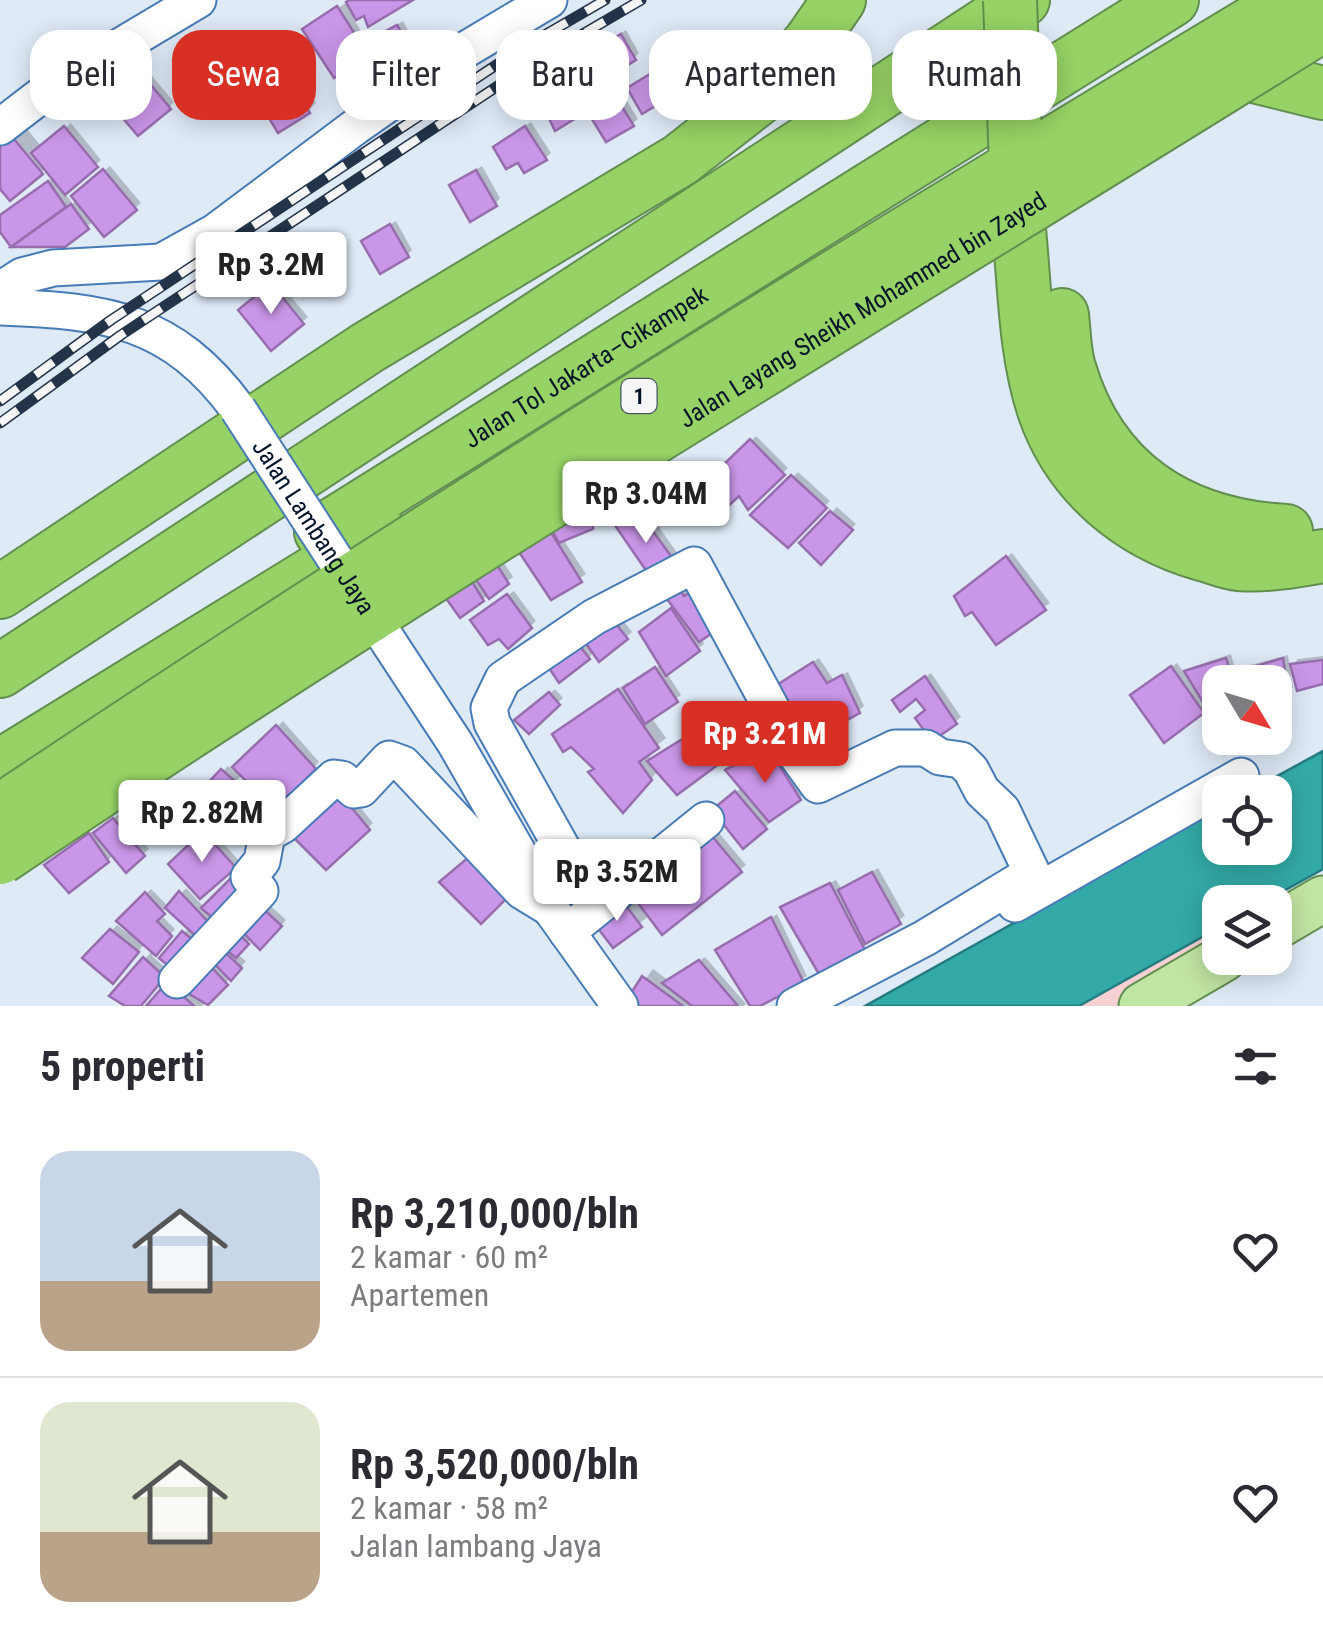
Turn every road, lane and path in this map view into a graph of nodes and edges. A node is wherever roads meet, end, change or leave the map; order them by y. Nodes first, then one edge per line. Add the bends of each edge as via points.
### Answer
1 (198, 0) edge
2 (549, 0) edge
3 (839, 0) edge
4 (1010, 0) edge
5 (1022, 0) edge
6 (1041, 0) edge
7 (1172, 0) edge
8 (1290, 0) edge
9 (1323, 25) edge
10 (1323, 94) edge
11 (0, 127) edge
12 (1034, 220) junction
13 (0, 290) edge
14 (0, 307) edge
15 (1323, 521) edge
16 (1323, 556) edge
17 (0, 592) edge
18 (0, 671) edge
19 (0, 732) edge
20 (0, 766) edge
21 (1202, 798) edge
22 (0, 811) edge
23 (706, 820) dead end
24 (0, 858) edge
25 (1322, 902) edge
26 (553, 910) junction
27 (1292, 918) edge
28 (1202, 971) edge
29 (177, 980) dead end
30 (620, 1006) edge
31 (795, 1006) edge
32 (836, 1006) edge
33 (1142, 1006) edge

1 - 11 street via 52,86
2 - 13 street via 464,50 215,232 162,262 54,268
3 - 17 highway via 763,95 680,160 367,348
4 - 12 highway, bridge
5 - 18 highway
6 - 12 highway, bridge
7 - 19 highway, Jalan Tol Jakarta–Cikampek / 1
8 - 22 highway, Jalan Layang Sheikh Mohammed bin Zayed / 1, bridge via 597,422
9 - 24 highway, Jalan Layang Sheikh Mohammed bin Zayed / 1, bridge via 620,457 203,720
10 - 20 highway via 1250,75 1172,80 1128,94 796,276
12 - 15 highway via 1068,366 1109,448 1143,485 1234,527 1286,531
12 - 16 highway via 1033,370 1065,455 1100,499 1168,544 1236,564
14 - 26 street, Jalan Lambang Jaya, bridge via 86,314 152,330 188,352 222,387 455,743
21 - 32 street
23 - 26 street
25 - 27 main road
26 - 29 street via 522,891 403,764 389,759 357,790 334,778 267,834 262,862 250,877 260,891
26 - 30 street
26 - 31 street via 562,848 489,708 503,679 594,617 694,566 818,785 895,748 926,748 961,760 1002,810 1032,873
28 - 33 main road

